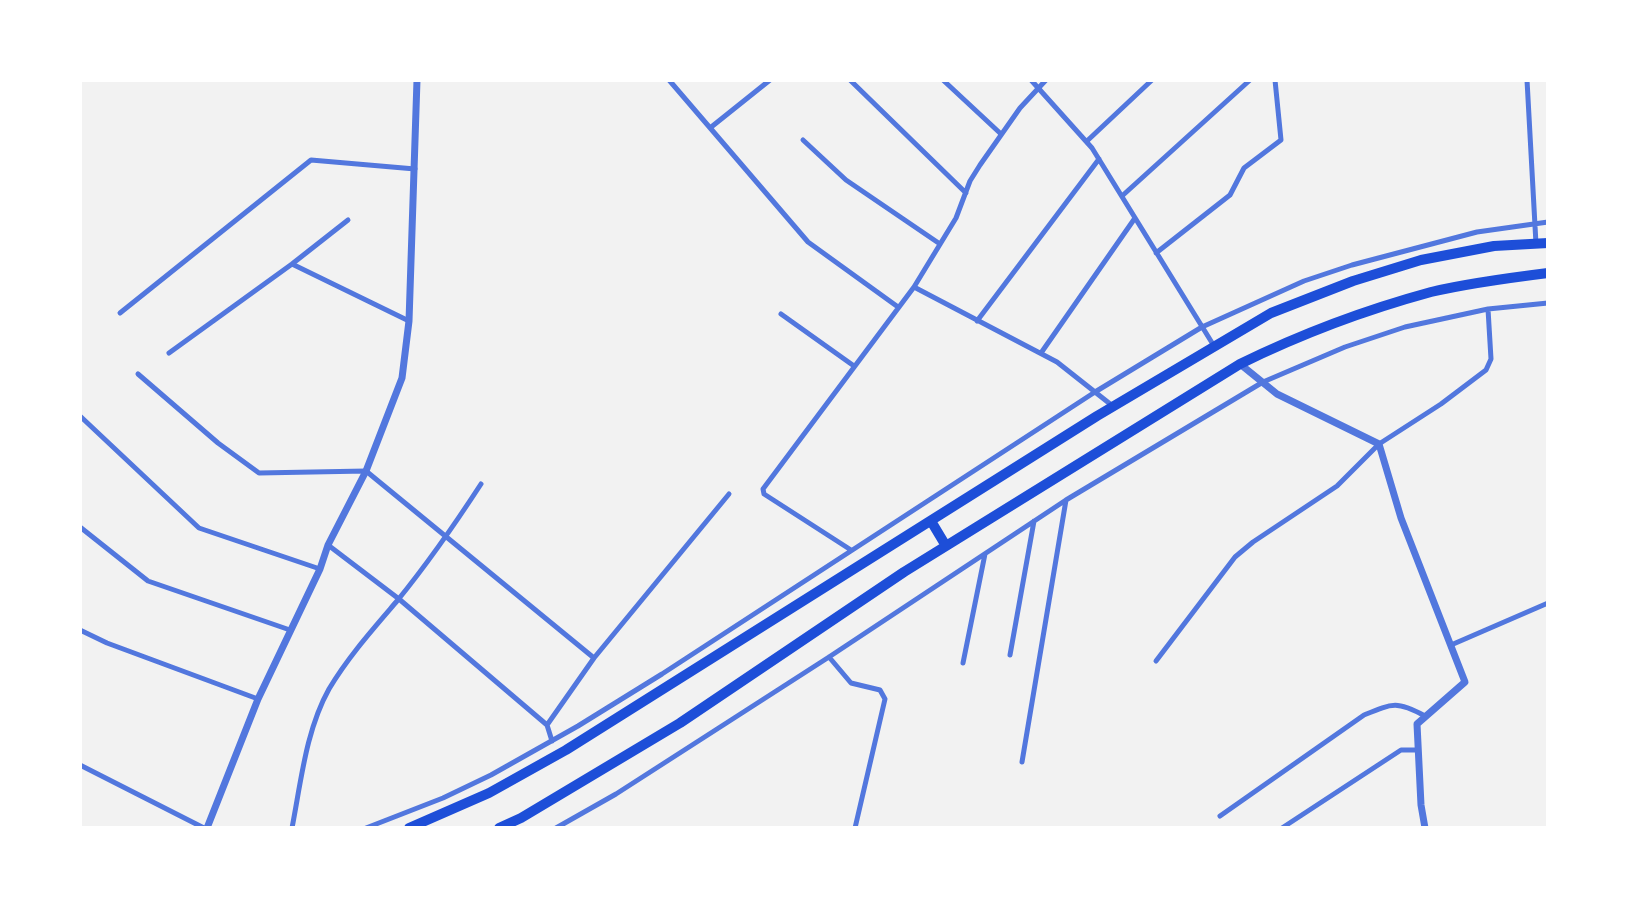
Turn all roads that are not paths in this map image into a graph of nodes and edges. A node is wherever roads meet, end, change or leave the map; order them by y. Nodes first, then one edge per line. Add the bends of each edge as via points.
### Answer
1 (417, 80) edge
2 (669, 80) edge
3 (771, 80) edge
4 (850, 80) edge
5 (943, 80) edge
6 (1031, 80) edge
7 (1046, 80) edge
8 (1152, 80) edge
9 (1250, 80) edge
10 (1275, 80) edge
11 (1527, 80) edge
12 (1038, 88) junction
13 (710, 128) junction
14 (1001, 134) junction
15 (803, 140) dead end
16 (1087, 141) junction
17 (1099, 159) junction
18 (415, 169) junction
19 (966, 193) junction
20 (1122, 196) junction
21 (1135, 218) junction
22 (348, 220) dead end
23 (1548, 222) edge
24 (1535, 223) junction
25 (1548, 243) edge
26 (940, 244) junction
27 (1536, 244) junction
28 (1156, 253) junction
29 (292, 264) junction
30 (1548, 273) edge
31 (914, 287) junction
32 (1548, 303) edge
33 (898, 307) junction
34 (1488, 309) junction
35 (120, 313) dead end
36 (781, 314) dead end
37 (409, 321) junction
38 (977, 321) junction
39 (1202, 327) junction
40 (1214, 346) junction
41 (169, 353) dead end
42 (1041, 354) junction
43 (1240, 364) junction
44 (854, 366) junction
45 (138, 374) dead end
46 (1262, 382) junction
47 (1095, 392) junction
48 (1114, 407) junction
49 (80, 416) edge
50 (1378, 444) junction
51 (366, 471) junction
52 (481, 484) dead end
53 (729, 494) dead end
54 (1066, 500) junction
55 (931, 521) junction
56 (1034, 521) junction
57 (80, 527) edge
58 (447, 536) junction
59 (328, 545) junction
60 (946, 546) junction
61 (851, 550) junction
62 (985, 554) junction
63 (320, 569) junction
64 (399, 599) junction
65 (1548, 603) edge
66 (80, 630) edge
67 (290, 630) junction
68 (1451, 645) junction
69 (1010, 655) dead end
70 (829, 657) junction
71 (594, 658) junction
72 (1156, 660) dead end
73 (962, 663) dead end
74 (258, 699) junction
75 (1425, 716) junction
76 (547, 725) junction
77 (552, 740) junction
78 (1418, 750) junction
79 (1022, 762) dead end
80 (80, 765) edge
81 (1220, 816) dead end
82 (205, 828) edge
83 (292, 828) edge
84 (366, 828) edge
85 (409, 828) edge
86 (499, 828) edge
87 (556, 828) edge
88 (855, 828) edge
89 (1282, 828) edge
90 (1425, 828) edge

1 - 18 street
2 - 13 street
3 - 13 street
4 - 19 street
5 - 14 street
6 - 12 street
7 - 12 street
8 - 16 street
9 - 20 street
10 - 28 street via 1281,140 1244,168 1230,195
11 - 24 street
12 - 14 street
12 - 16 street
13 - 33 street via 808,242
14 - 19 street
15 - 26 street via 846,180
16 - 17 street
17 - 20 street
17 - 38 street
18 - 35 street via 311,160
18 - 37 street
19 - 26 street
20 - 21 street
21 - 28 street
21 - 42 street
22 - 29 street
23 - 24 street
24 - 27 street
24 - 39 street via 1477,232 1352,265 1304,281
25 - 27 highway
26 - 31 street
27 - 40 highway via 1494,246 1421,260 1353,281 1271,313
28 - 39 street
29 - 37 street
29 - 41 street
30 - 43 highway via 1487,281 1399,302 1286,342
31 - 33 street
31 - 38 street
32 - 34 street
33 - 44 street
34 - 46 street via 1405,327
34 - 50 street via 1491,359 1486,370
36 - 44 street
37 - 51 street via 402,378
38 - 42 street
39 - 40 street
39 - 47 street
40 - 48 highway
42 - 47 street
43 - 46 street
43 - 60 highway
44 - 61 street via 763,489 764,494
45 - 51 street via 259,473
46 - 50 street via 1277,394
46 - 54 street
47 - 48 street
47 - 61 street
48 - 55 highway
49 - 63 street via 199,528
50 - 68 street via 1401,519
50 - 72 street via 1337,486 1235,557
51 - 58 street
51 - 59 street
52 - 58 street
53 - 71 street
54 - 56 street
54 - 79 street
55 - 60 highway
55 - 85 highway via 566,750 489,793
56 - 62 street
56 - 69 street
57 - 67 street via 148,582
58 - 64 street
58 - 71 street
59 - 63 street
59 - 64 street
60 - 86 highway via 680,723
61 - 77 street
62 - 70 street
62 - 73 street
63 - 67 street
64 - 76 street
64 - 83 street via 349,658 328,691 305,760
65 - 68 street
66 - 74 street
67 - 74 street
68 - 75 street via 1465,682
70 - 87 street
70 - 88 street via 851,683 880,690 885,699
71 - 76 street
74 - 82 street
75 - 78 street via 1417,724
75 - 81 street via 1405,705 1364,715
76 - 77 street
77 - 84 street via 492,775
78 - 89 street via 1401,750
78 - 90 street
80 - 82 street

